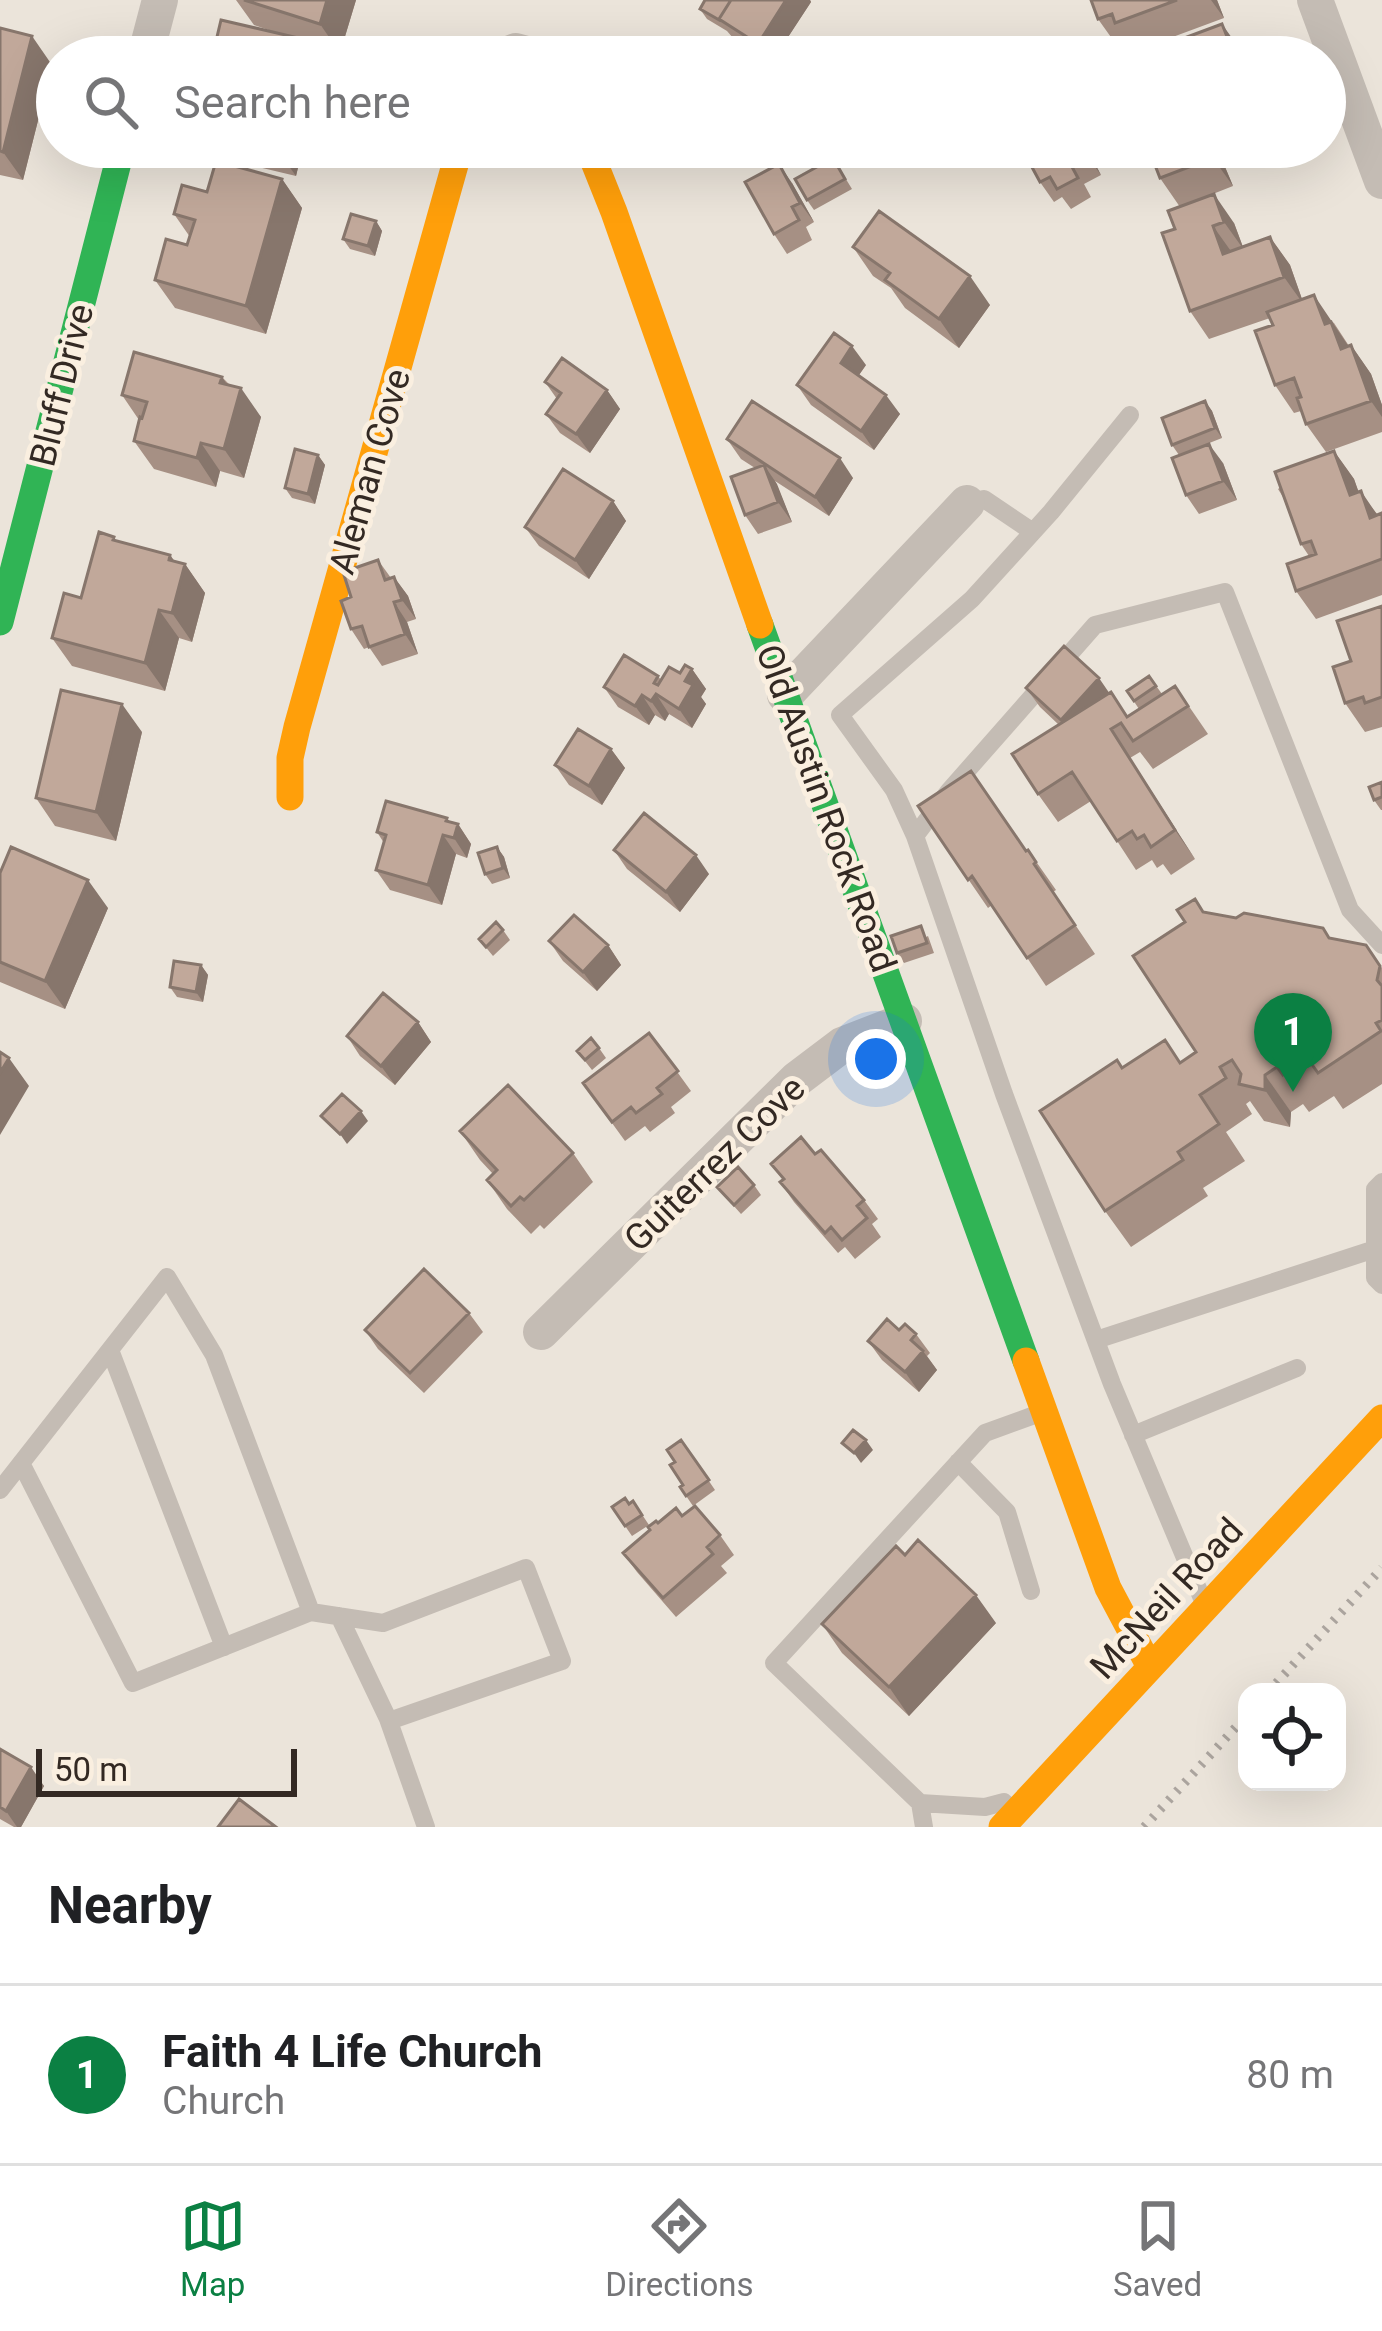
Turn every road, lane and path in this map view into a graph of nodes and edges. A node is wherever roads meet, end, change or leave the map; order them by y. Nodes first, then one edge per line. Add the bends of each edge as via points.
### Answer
1 (160, 0) edge
2 (1316, 0) edge
3 (151, 36) edge
4 (1329, 36) edge
5 (1346, 82) edge
6 (117, 168) edge
7 (454, 168) edge
8 (596, 168) edge
9 (1382, 181) edge
10 (1130, 415) dead end
11 (967, 503) joint
12 (1033, 532) junction
13 (0, 622) edge
14 (790, 708) junction
15 (840, 715) junction
16 (290, 797) dead end
17 (915, 836) junction
18 (1382, 945) edge
19 (904, 1021) junction
20 (1382, 1182) edge
21 (1376, 1249) junction
22 (1382, 1285) edge
23 (542, 1332) dead end
24 (1096, 1340) junction
25 (110, 1350) junction
26 (1298, 1368) dead end
27 (1044, 1411) junction
28 (1382, 1418) edge
29 (1133, 1435) junction
30 (958, 1462) junction
31 (21, 1463) junction
32 (0, 1490) edge
33 (1031, 1592) dead end
34 (1206, 1607) junction
35 (310, 1612) junction
36 (339, 1616) junction
37 (224, 1647) junction
38 (1150, 1667) junction
39 (387, 1716) junction
40 (1034, 1792) junction
41 (920, 1803) junction
42 (426, 1827) edge
43 (924, 1827) edge
44 (1002, 1827) edge

1 - 3 street
2 - 4 street
5 - 9 street
6 - 13 street, Bluff Drive
7 - 16 street, Aleman Cove via 297,727
8 - 14 street, Old Austin Rock Road
10 - 12 lane
11 - 12 lane via 984,499
11 - 14 street
12 - 15 lane
14 - 15 lane
14 - 19 street, Old Austin Rock Road
15 - 17 lane via 894,790
17 - 18 lane via 1095,626 1225,592 1350,910
17 - 24 lane
19 - 23 street, Guiterrez Cove via 842,1045 797,1079
19 - 27 street, Old Austin Rock Road
20 - 21 lane
21 - 22 lane
21 - 24 lane
24 - 29 lane
25 - 31 lane
25 - 35 lane via 166,1277 214,1355
25 - 37 lane
26 - 29 lane
27 - 30 lane via 985,1433
27 - 38 street, Old Austin Rock Road via 1108,1588
28 - 34 street, McNeil Road
29 - 34 lane
30 - 33 lane via 1007,1512
30 - 41 lane via 774,1664
31 - 32 lane
31 - 37 lane via 134,1683
34 - 38 street, McNeil Road
35 - 36 lane
35 - 37 lane
36 - 39 lane
36 - 39 lane via 383,1623 526,1568 562,1661
38 - 40 street, McNeil Road
39 - 42 lane
40 - 41 lane via 985,1808
40 - 44 street, McNeil Road
41 - 43 lane

